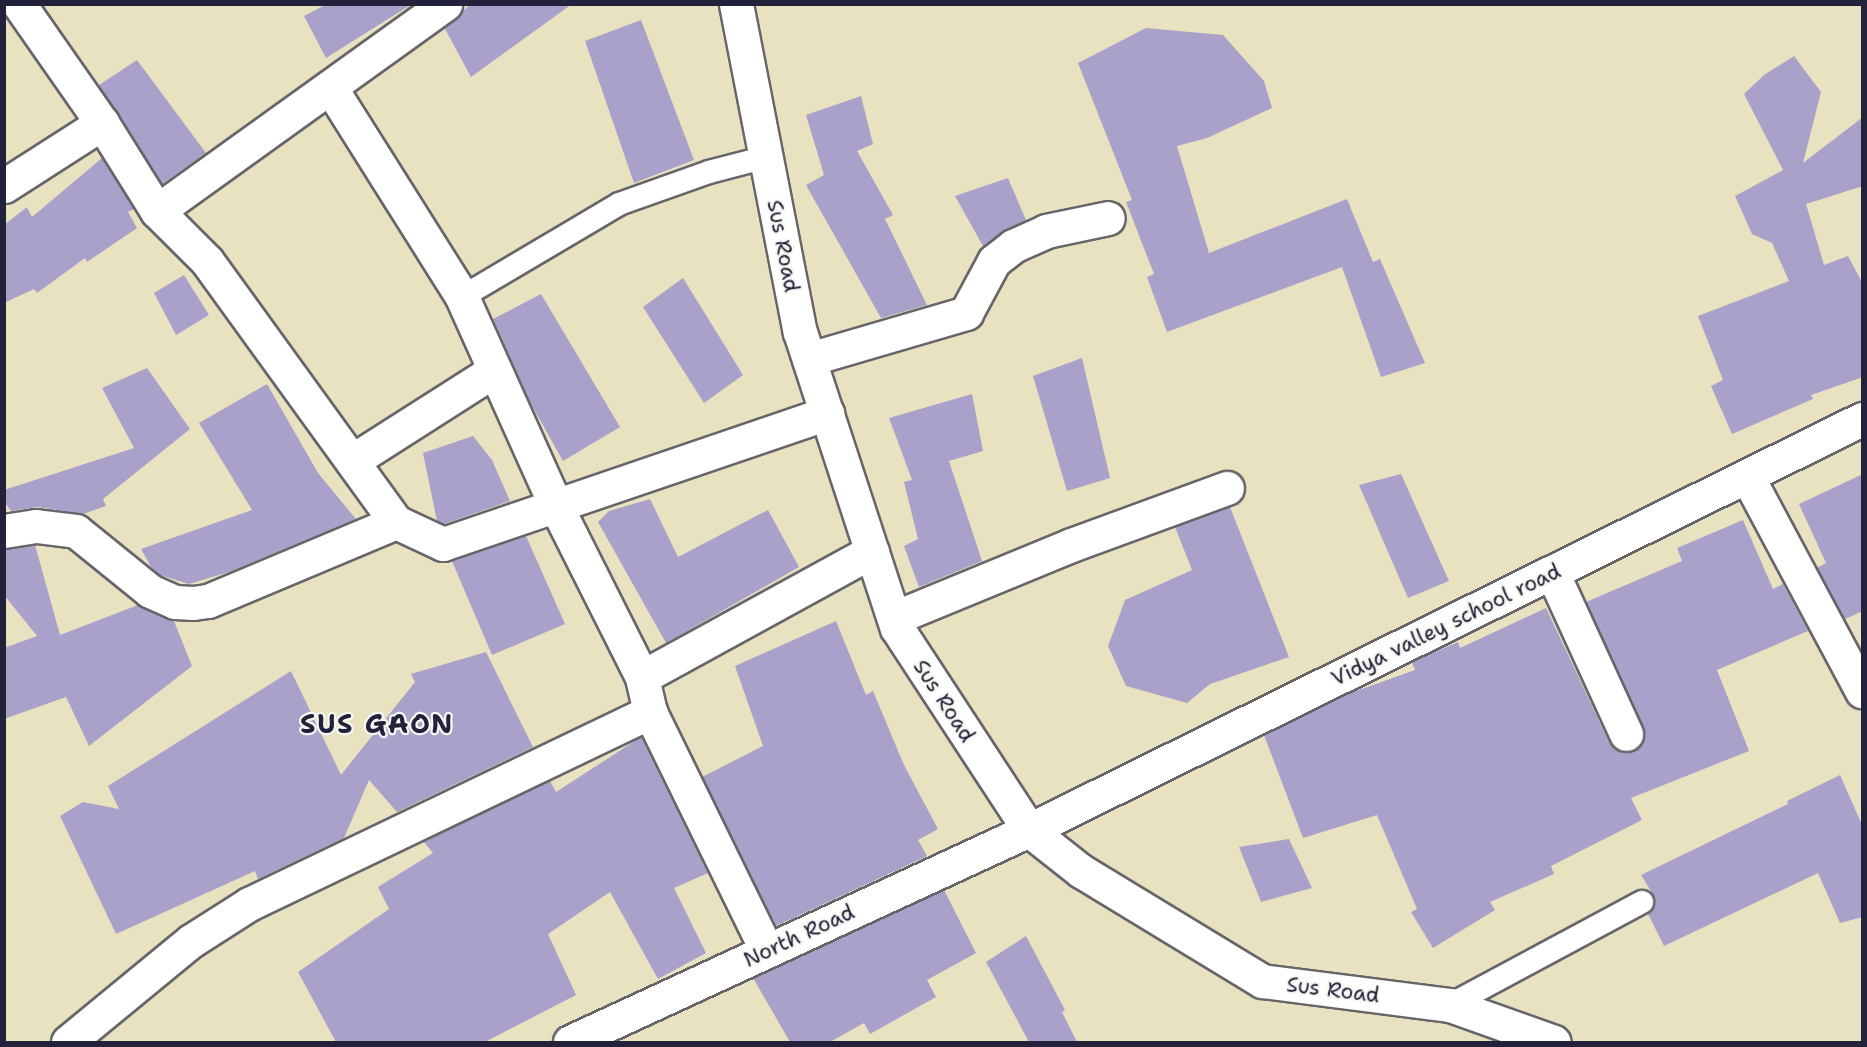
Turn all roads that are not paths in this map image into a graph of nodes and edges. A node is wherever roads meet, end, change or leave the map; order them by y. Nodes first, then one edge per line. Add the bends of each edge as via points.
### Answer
1 (19, 4) edge
2 (445, 4) edge
3 (736, 4) edge
4 (330, 87) junction
5 (102, 123) junction
6 (766, 157) junction
7 (4, 186) edge
8 (156, 211) junction
9 (1108, 218) dead end
10 (462, 297) junction
11 (809, 359) junction
12 (495, 370) junction
13 (827, 413) junction
14 (1863, 419) edge
15 (352, 461) junction
16 (1747, 476) junction
17 (1227, 488) dead end
18 (556, 506) junction
19 (396, 522) junction
20 (4, 531) edge
21 (872, 551) junction
22 (1552, 572) junction
23 (894, 618) junction
24 (642, 677) junction
25 (1863, 691) edge
26 (650, 712) junction
27 (1626, 734) dead end
28 (1029, 830) junction
29 (1642, 902) dead end
30 (767, 951) junction
31 (1450, 1005) junction
32 (68, 1042) edge
33 (570, 1042) edge
34 (1554, 1042) edge

1 - 5 street
2 - 4 street
3 - 6 street, Sus Road
4 - 8 street
4 - 10 street
5 - 7 street
5 - 8 street
6 - 10 lane via 709,172 620,204
6 - 11 street, Sus Road
8 - 15 street via 207,261
9 - 11 street via 1046,231 1013,246 994,261 966,313
10 - 12 street
11 - 13 street, Sus Road
12 - 15 street
12 - 18 street
13 - 18 street
13 - 21 street, Sus Road
14 - 16 street, Vidya valley school road
15 - 19 street
16 - 22 street, Vidya valley school road
16 - 25 street
17 - 23 street via 1071,545
18 - 19 street via 443,544
18 - 24 street
19 - 20 street via 208,601 193,603 175,602 150,591 76,531 36,526
21 - 23 street, Sus Road
21 - 24 street
22 - 27 street
22 - 28 street, Vidya valley school road
23 - 28 street, Sus Road
24 - 26 street
26 - 30 street
26 - 32 street via 249,904 192,940
28 - 30 street, North Road
28 - 31 street, Sus Road via 1081,871 1262,981
29 - 31 lane
30 - 33 street, North Road
31 - 34 street, Sus Road

